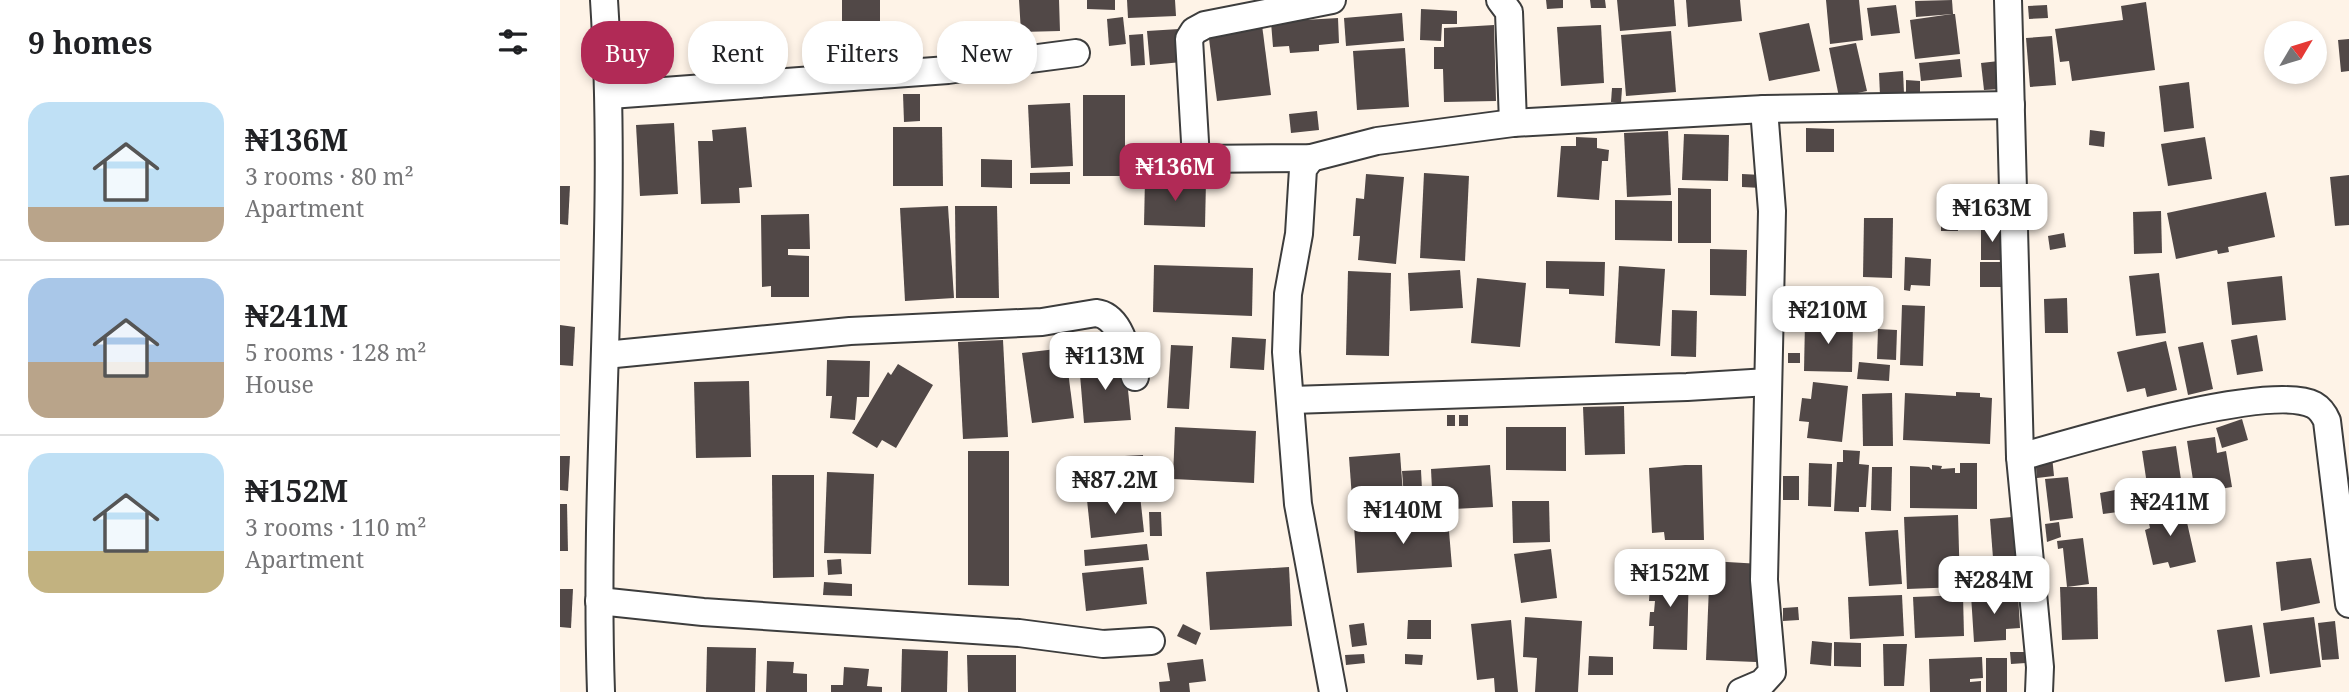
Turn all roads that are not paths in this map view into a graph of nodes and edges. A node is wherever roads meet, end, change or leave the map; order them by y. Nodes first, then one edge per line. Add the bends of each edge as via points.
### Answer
1 (604, 0) edge
2 (1332, 0) edge
3 (1500, 0) edge
4 (2008, 0) edge
5 (1076, 53) dead end
6 (610, 95) junction
7 (2011, 105) junction
8 (1765, 109) junction
9 (1513, 123) junction
10 (1311, 158) junction
11 (1196, 159) junction
12 (1143, 166) dead end
13 (605, 355) junction
14 (1135, 377) dead end
15 (1768, 382) junction
16 (1292, 400) junction
17 (2020, 457) junction
18 (599, 601) junction
19 (2349, 604) edge
20 (1151, 641) dead end
21 (601, 692) edge
22 (1333, 692) edge
23 (1741, 692) edge
24 (2039, 692) edge

1 - 6 street
2 - 11 street via 1194,31 1189,39
3 - 9 street via 1509,12
4 - 7 street
5 - 6 street via 948,70
6 - 13 street
7 - 8 street
7 - 17 street
8 - 9 street
8 - 15 street via 1772,211
9 - 10 street via 1377,141
10 - 11 street
10 - 16 street via 1303,169 1299,234 1288,294 1286,352
11 - 12 street
13 - 14 street via 850,331 1042,322 1096,313 1105,314 1116,325
13 - 18 street
15 - 16 street
15 - 23 street via 1764,580 1772,673
16 - 22 street via 1298,504
17 - 19 street via 2148,421 2277,398 2312,404 2322,410 2327,421
17 - 24 street
18 - 20 street via 1018,633 1103,644
18 - 21 street

